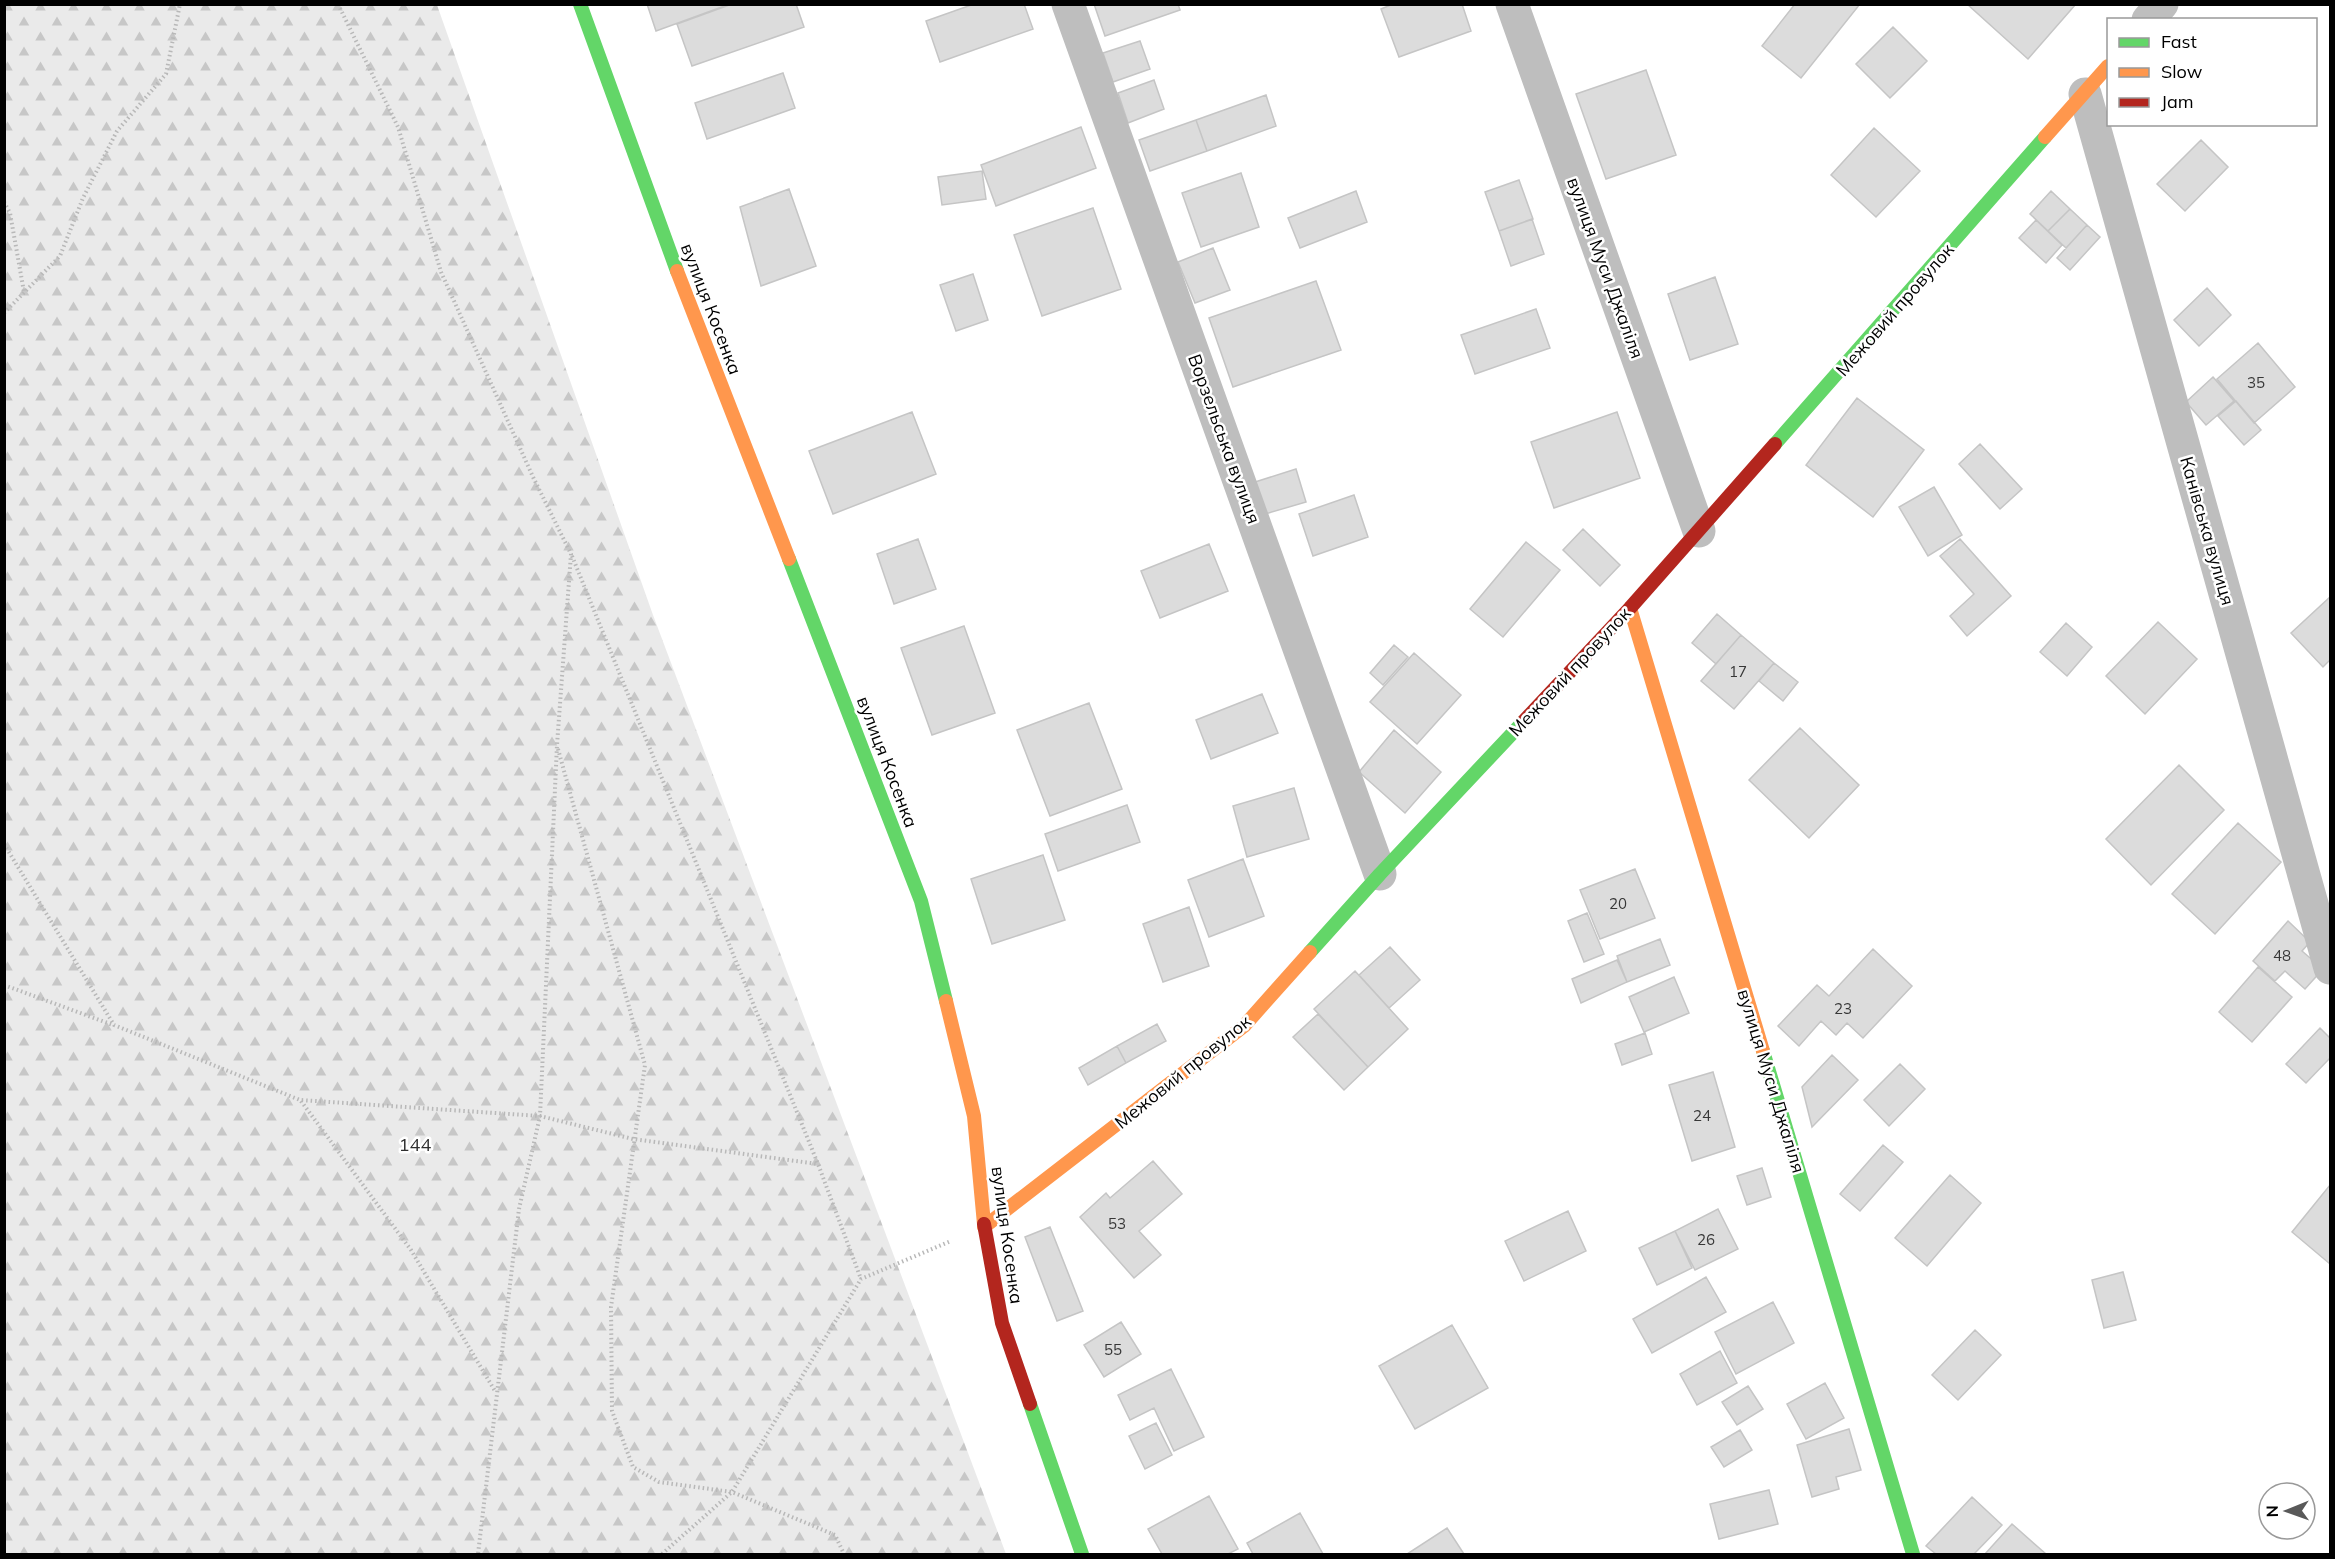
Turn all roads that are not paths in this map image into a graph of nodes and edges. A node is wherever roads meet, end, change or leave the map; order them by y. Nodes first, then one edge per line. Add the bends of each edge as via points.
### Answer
1 (580, 4) edge
2 (1068, 4) edge
3 (1512, 4) edge
4 (2107, 68) edge
5 (2085, 94) junction
6 (1699, 531) junction
7 (1630, 608) junction
8 (1380, 874) junction
9 (2331, 968) edge
10 (984, 1227) junction
11 (1082, 1554) edge
12 (1912, 1554) edge

1 - 10 street, вулиця Косенка via 656,216 921,901 974,1116
2 - 8 street, Ворзельська вулиця
3 - 6 street, вулиця Муси Джаліля
4 - 5 street, Межовий провулок
5 - 6 street, Межовий провулок
5 - 9 street, Канівська вулиця
6 - 7 street, Межовий провулок
7 - 8 street, Межовий провулок
7 - 12 street, вулиця Муси Джаліля
8 - 10 street, Межовий провулок via 1244,1026
10 - 11 street, вулиця Косенка via 1002,1323

